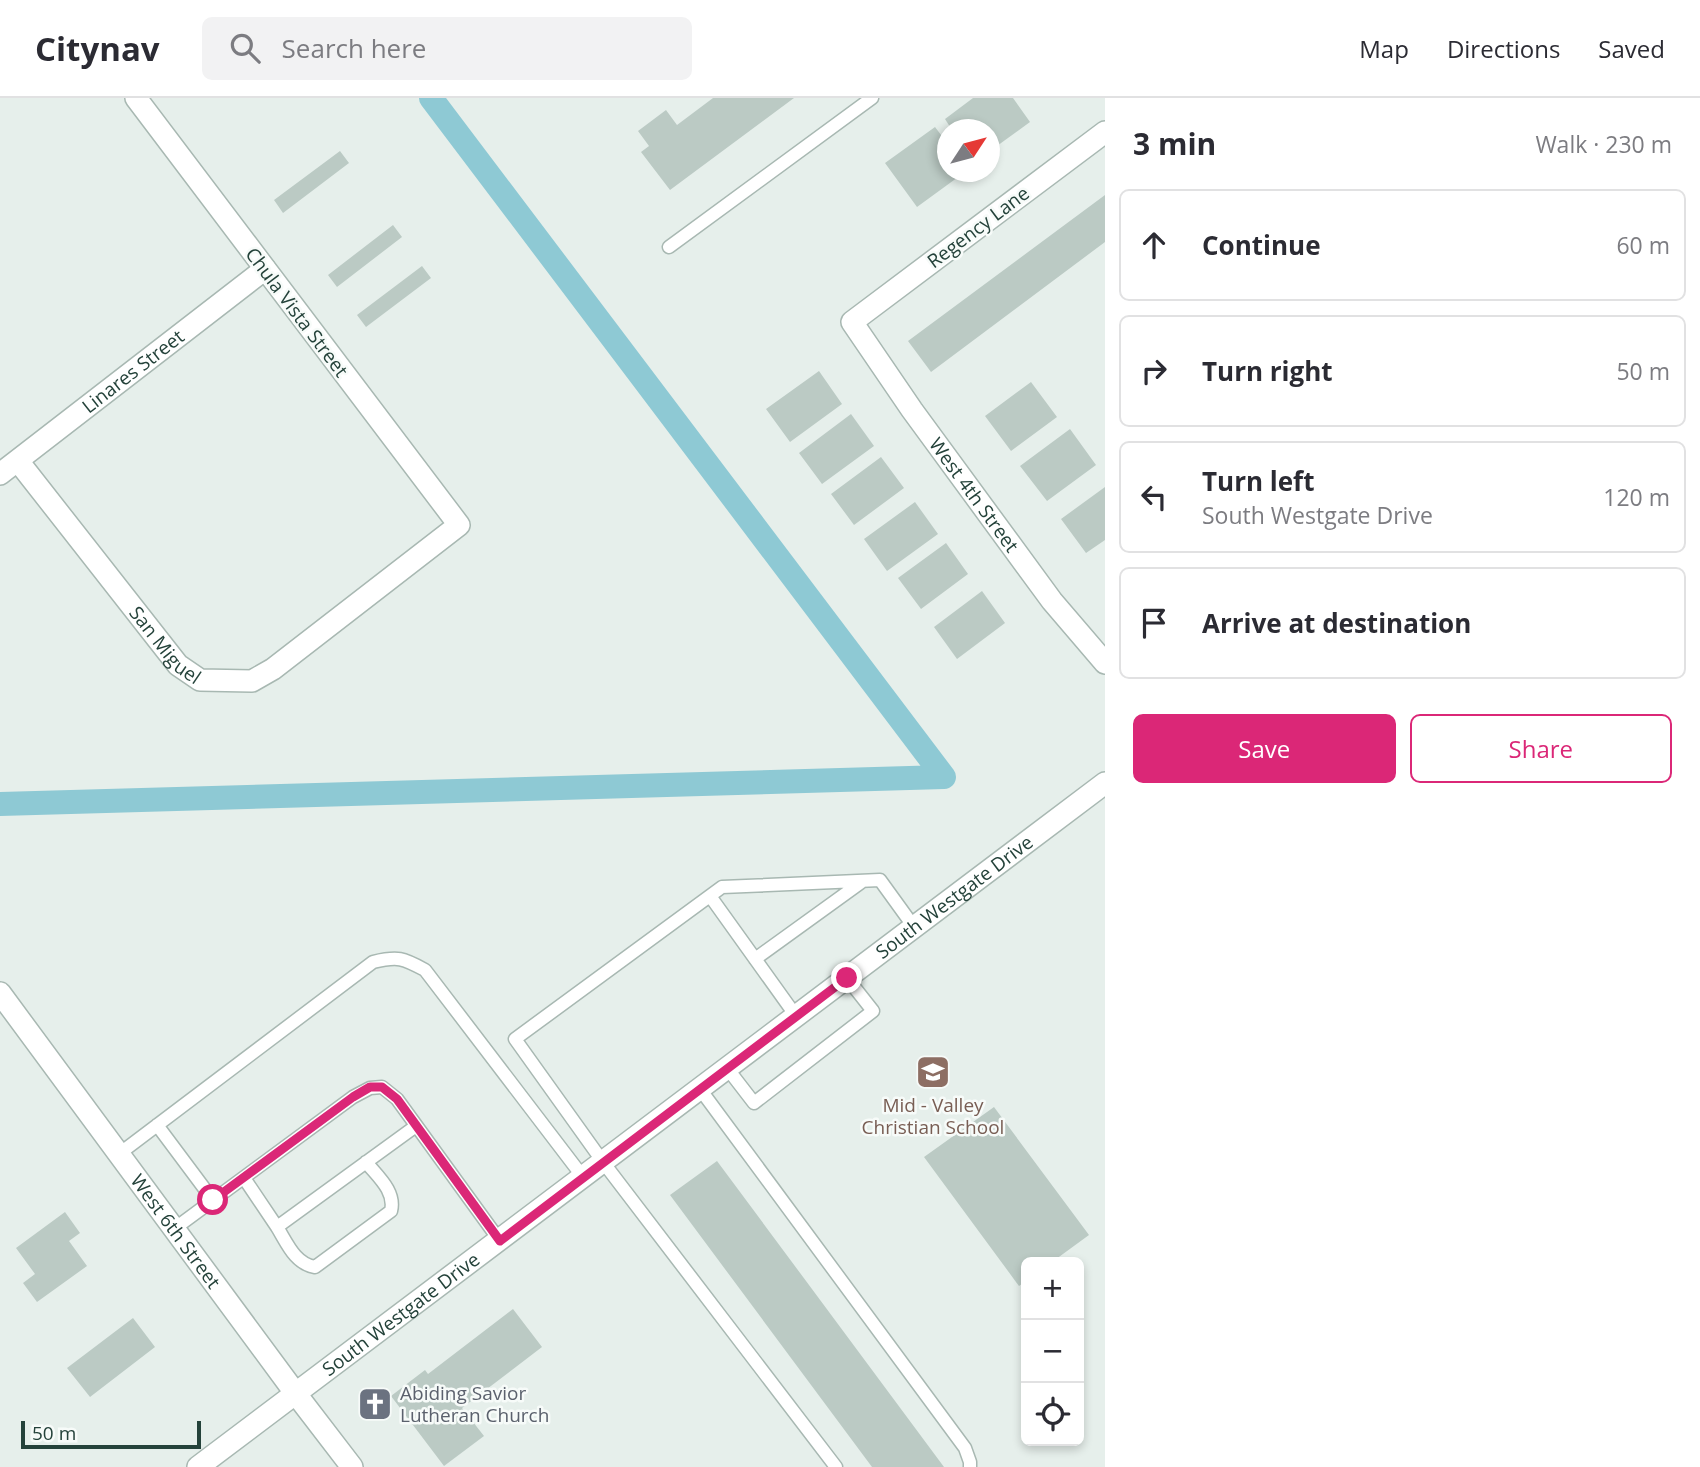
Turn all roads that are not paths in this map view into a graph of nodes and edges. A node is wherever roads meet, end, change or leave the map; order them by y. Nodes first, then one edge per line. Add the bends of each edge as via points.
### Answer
1 (136, 98) edge
2 (872, 98) edge
3 (1105, 132) edge
4 (669, 247) dead end
5 (265, 269) junction
6 (852, 321) joint
7 (18, 461) junction
8 (0, 474) edge
9 (458, 525) joint
10 (1105, 663) edge
11 (1105, 783) edge
12 (864, 880) junction
13 (710, 896) junction
14 (914, 927) junction
15 (755, 959) junction
16 (847, 978) junction
17 (0, 993) edge
18 (796, 1016) junction
19 (727, 1068) junction
20 (700, 1089) junction
21 (157, 1125) junction
22 (416, 1126) junction
23 (119, 1154) junction
24 (366, 1162) junction
25 (603, 1162) junction
26 (583, 1177) junction
27 (244, 1178) junction
28 (213, 1200) junction
29 (277, 1227) junction
30 (174, 1228) junction
31 (500, 1241) junction
32 (296, 1394) junction
33 (198, 1467) edge
34 (352, 1467) edge
35 (836, 1467) edge
36 (970, 1467) edge

1 - 5 street, Chula Vista Street
2 - 4 lane
3 - 6 street, Regency Lane
5 - 7 street, Linares Street
5 - 9 street, Chula Vista Street
6 - 10 street, West 4th Street via 1052,601
7 - 8 street, Linares Street
7 - 9 street, San Miguel via 178,665 201,680 252,681 273,669
11 - 14 street, South Westgate Drive
12 - 13 lane via 722,887
12 - 14 lane via 880,880
12 - 15 lane
13 - 15 lane
13 - 25 lane via 515,1039
14 - 16 street, South Westgate Drive
15 - 18 lane
16 - 18 street, South Westgate Drive
16 - 19 lane via 873,1011 754,1103
17 - 23 street, West 6th Street
18 - 19 street, South Westgate Drive
19 - 20 street, South Westgate Drive
20 - 25 street, South Westgate Drive
20 - 36 lane via 965,1448
21 - 23 lane
21 - 26 lane via 373,962 394,957 425,970
21 - 28 lane
22 - 24 lane
22 - 27 lane via 397,1099 382,1087 370,1087
22 - 31 lane
23 - 30 street, West 6th Street
24 - 29 lane
24 - 29 lane via 391,1193 391,1211 315,1267 298,1259
25 - 26 street, South Westgate Drive
25 - 35 lane
26 - 31 street, South Westgate Drive
27 - 28 lane
27 - 29 lane
28 - 30 lane
30 - 32 street, West 6th Street
31 - 32 street, South Westgate Drive
32 - 33 street, South Westgate Drive
32 - 34 street, West 6th Street

